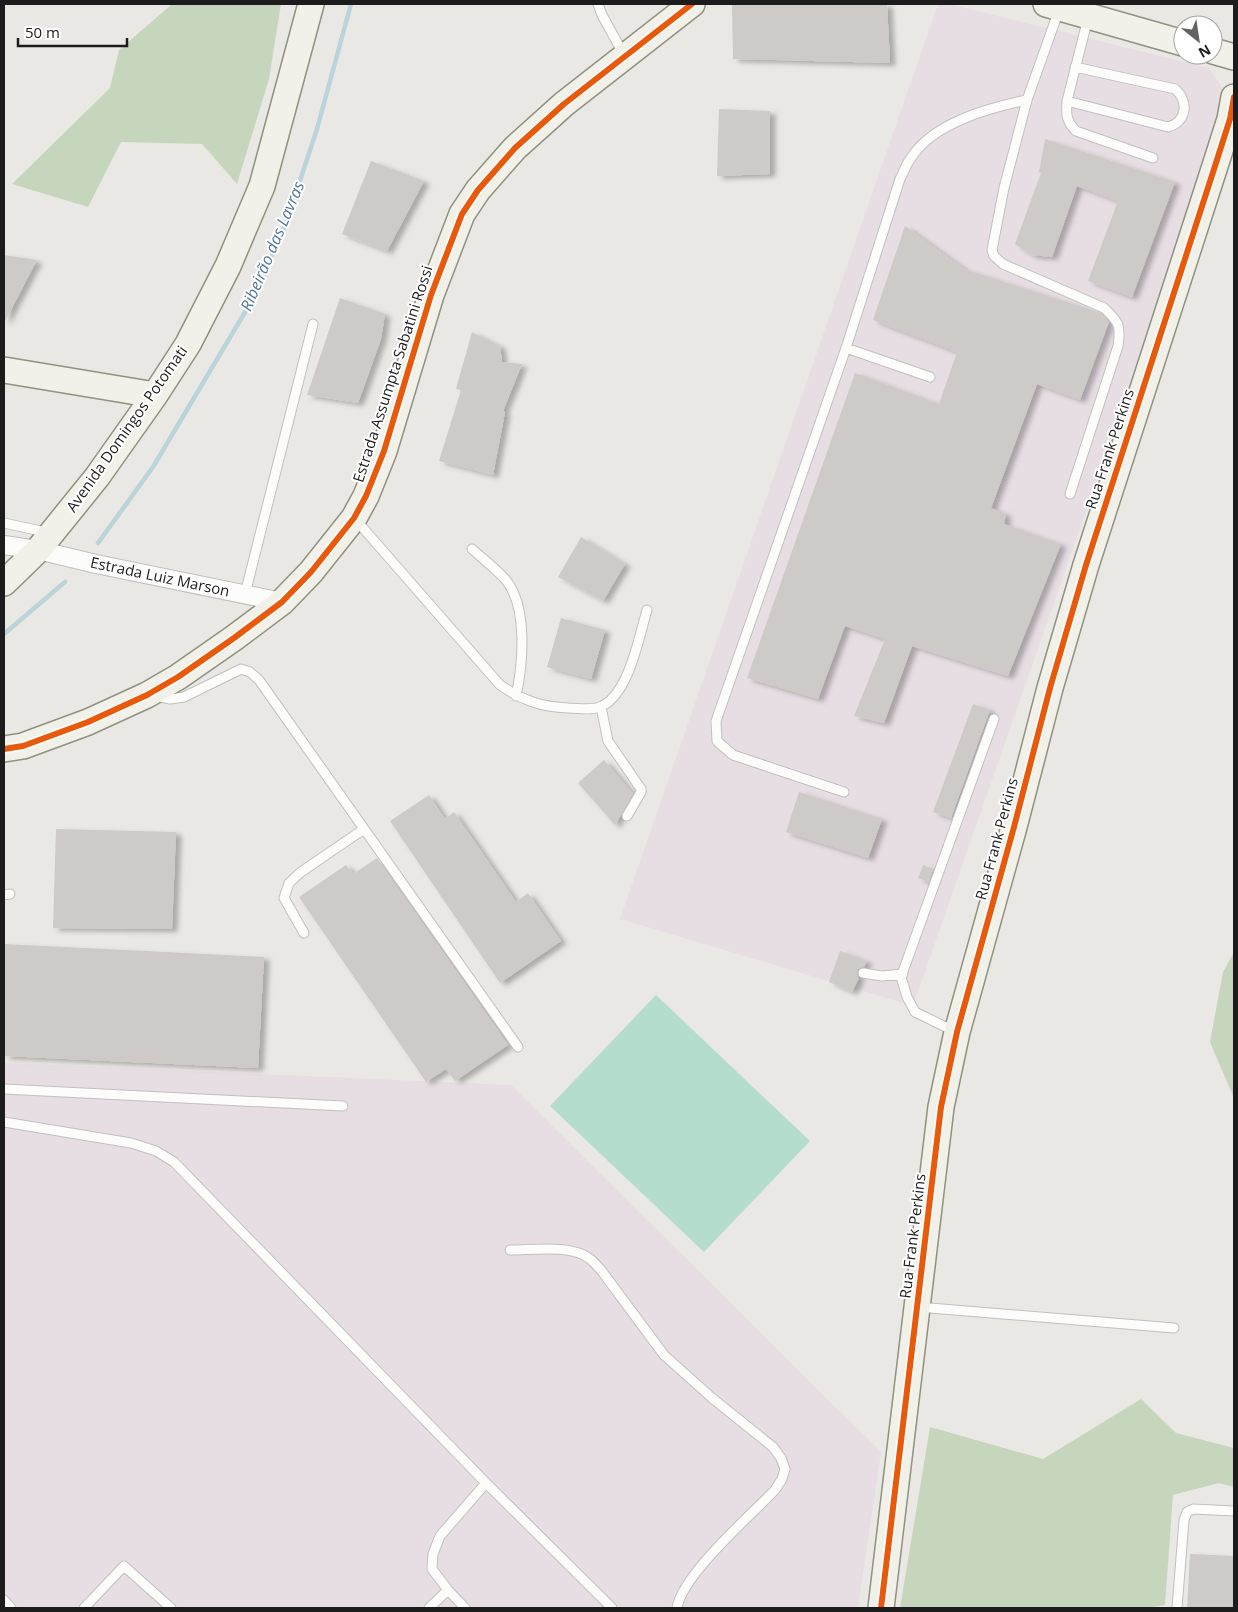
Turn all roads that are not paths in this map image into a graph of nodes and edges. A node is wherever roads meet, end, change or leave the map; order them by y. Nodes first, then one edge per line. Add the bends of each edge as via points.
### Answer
1 (311, 4) edge
2 (598, 4) edge
3 (692, 4) edge
4 (1053, 6) edge
5 (1088, 16) junction
6 (1173, 40) edge
7 (624, 56) junction
8 (1075, 67) junction
9 (1234, 97) edge
10 (1026, 100) junction
11 (1067, 101) junction
12 (1153, 158) dead end
13 (313, 324) dead end
14 (846, 348) junction
15 (4, 370) edge
16 (930, 377) dead end
17 (155, 396) junction
18 (1070, 494) dead end
19 (354, 518) junction
20 (4, 523) edge
21 (45, 542) junction
22 (4, 545) edge
23 (472, 549) dead end
24 (4, 583) edge
25 (244, 594) junction
26 (282, 602) junction
27 (647, 610) dead end
28 (147, 695) junction
29 (516, 696) junction
30 (601, 706) junction
31 (994, 719) dead end
32 (4, 749) edge
33 (844, 792) dead end
34 (627, 816) dead end
35 (364, 829) junction
36 (304, 932) dead end
37 (863, 973) dead end
38 (902, 974) junction
39 (957, 1032) junction
40 (518, 1047) dead end
41 (4, 1090) edge
42 (343, 1106) dead end
43 (4, 1122) edge
44 (510, 1250) dead end
45 (918, 1307) junction
46 (1174, 1328) dead end
47 (486, 1483) junction
48 (1234, 1511) edge
49 (448, 1590) junction
50 (4, 1600) edge
51 (11, 1608) edge
52 (84, 1608) edge
53 (171, 1608) edge
54 (429, 1608) edge
55 (465, 1608) edge
56 (612, 1608) edge
57 (677, 1608) edge
58 (881, 1608) edge
59 (1177, 1608) edge

1 - 17 street, Avenida Domingos Potomati via 262,186 228,266 188,344
2 - 7 lane
3 - 7 street, Estrada Assumpta Sabatini Rossi
4 - 5 street
4 - 10 lane
5 - 6 street
5 - 8 lane
7 - 19 street, Estrada Assumpta Sabatini Rossi via 515,148 478,190 462,214 431,295 384,451
8 - 11 lane
8 - 11 lane via 1176,89 1185,103 1181,118 1176,125 1168,127
9 - 39 street, Rua Frank Perkins via 1230,119 1086,565
10 - 14 lane via 961,119 922,145 910,158 900,179
10 - 18 lane via 992,242 994,256 1003,264 1104,308 1119,324 1120,331
11 - 12 lane via 1066,116 1076,131
13 - 25 lane
14 - 16 lane
14 - 33 lane via 716,720 717,741 733,756
15 - 17 street
17 - 21 street, Avenida Domingos Potomati
19 - 26 street, Estrada Assumpta Sabatini Rossi
19 - 29 lane via 500,685
20 - 21 lane
21 - 22 street, Estrada Luiz Marson
21 - 24 street, Avenida Domingos Potomati
21 - 25 street, Estrada Luiz Marson via 96,564
23 - 29 lane via 506,580 515,595 522,643
25 - 26 street, Estrada Luiz Marson
26 - 28 street, Estrada Assumpta Sabatini Rossi via 226,644
27 - 30 lane via 626,678 613,698
28 - 32 street, Estrada Assumpta Sabatini Rossi via 88,722 22,746
28 - 35 lane via 170,699 184,697 241,669 250,672 260,680
29 - 30 lane via 561,708
30 - 34 lane via 608,741 641,788
31 - 38 lane
35 - 36 lane via 289,883 284,898
35 - 40 lane
37 - 38 lane via 882,976
38 - 39 lane via 907,997 916,1012
39 - 45 street, Rua Frank Perkins via 942,1107
41 - 42 lane
43 - 47 lane via 131,1143 156,1150 174,1162
44 - 57 lane via 559,1249 589,1258 664,1355 773,1447 781,1458 785,1469 775,1490 708,1558 687,1586
45 - 46 lane
45 - 58 street, Rua Frank Perkins
47 - 49 lane via 440,1536 433,1554 432,1570
47 - 56 lane
48 - 59 lane via 1193,1509 1187,1512
49 - 54 lane
49 - 55 lane
50 - 51 lane
52 - 53 lane via 124,1566

